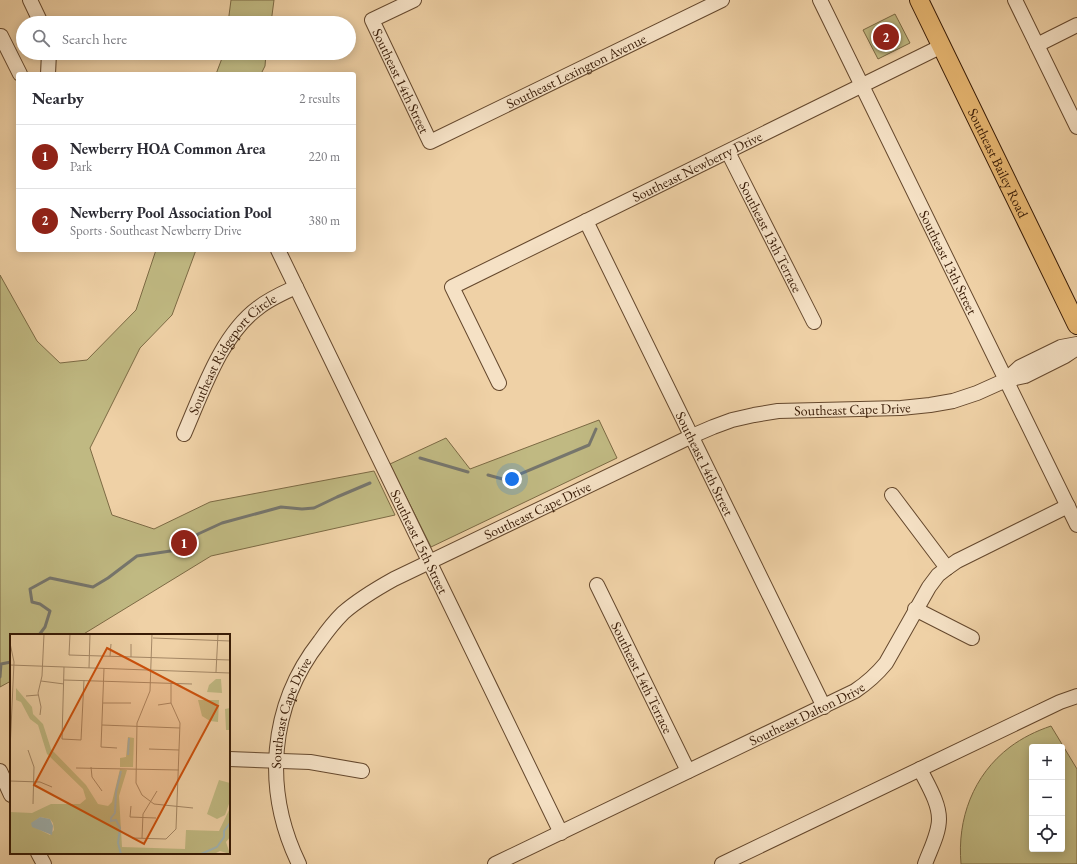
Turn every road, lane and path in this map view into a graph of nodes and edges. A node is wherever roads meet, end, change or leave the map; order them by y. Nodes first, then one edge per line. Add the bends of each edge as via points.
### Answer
1 (30, 0) edge
2 (414, 0) edge
3 (722, 0) edge
4 (820, 0) edge
5 (919, 0) edge
6 (1015, 0) edge
7 (38, 16) edge
8 (1077, 25) edge
9 (0, 37) edge
10 (1037, 45) junction
11 (942, 46) junction
12 (49, 60) edge
13 (19, 72) edge
14 (48, 72) edge
15 (862, 86) junction
16 (1077, 127) edge
17 (430, 142) joint
18 (728, 152) junction
19 (586, 221) junction
20 (279, 252) edge
21 (296, 287) junction
22 (814, 322) dead end
23 (1077, 324) edge
24 (1077, 344) edge
25 (1077, 348) edge
26 (1006, 380) junction
27 (499, 383) dead end
28 (184, 434) dead end
29 (692, 436) junction
30 (892, 495) dead end
31 (1068, 506) junction
32 (1077, 525) edge
33 (430, 562) junction
34 (947, 568) junction
35 (597, 585) dead end
36 (916, 609) junction
37 (972, 638) dead end
38 (1077, 696) edge
39 (824, 706) junction
40 (230, 760) edge
41 (275, 761) junction
42 (920, 769) junction
43 (0, 771) edge
44 (362, 771) dead end
45 (688, 771) junction
46 (10, 793) edge
47 (561, 832) junction
48 (39, 854) edge
49 (44, 864) edge
50 (299, 864) edge
51 (495, 864) edge
52 (722, 864) edge
53 (926, 864) edge

1 - 7 street
2 - 17 street, Southeast 14th Street via 372,20
3 - 17 street, Southeast Lexington Avenue
4 - 15 street, Southeast 13th Street
5 - 11 main road, Southeast Bailey Road
6 - 10 street
8 - 10 street
9 - 13 street
10 - 16 street
11 - 15 street, Southeast Newberry Drive
11 - 23 main road, Southeast Bailey Road
12 - 14 street
15 - 18 street, Southeast Newberry Drive
15 - 26 street, Southeast 13th Street
18 - 19 street, Southeast Newberry Drive
18 - 22 street, Southeast 13th Terrace
19 - 27 street, Southeast Newberry Drive via 452,287
19 - 29 street, Southeast 14th Street
20 - 21 street, Southeast 15th Street
21 - 28 street, Southeast Ridgeport Circle via 257,308 237,328 216,361
21 - 33 street, Southeast 15th Street
24 - 26 street, Southeast Cape Drive via 1060,347 1020,367
25 - 26 street, Southeast Cape Drive via 1025,376
26 - 29 street, Southeast Cape Drive via 953,401 901,408 772,412 732,420
26 - 31 street, Southeast 13th Street
29 - 33 street, Southeast Cape Drive
29 - 39 street, Southeast 14th Street
30 - 34 street
31 - 32 street, Southeast 13th Street
31 - 34 street, Southeast Dalton Drive
33 - 41 street, Southeast Cape Drive via 382,585 359,600 342,614 310,652 299,671 283,712
33 - 47 street, Southeast 15th Street
34 - 36 street, Southeast Dalton Drive via 928,587
35 - 45 street, Southeast 14th Terrace
36 - 37 street
36 - 39 street, Southeast Dalton Drive via 886,663 877,673 855,691
38 - 42 street
39 - 45 street, Southeast Dalton Drive
40 - 41 street
41 - 44 street via 310,762
41 - 50 street, Southeast Cape Drive via 281,814
42 - 52 street
42 - 53 street via 936,804 939,819
43 - 46 street
45 - 47 street, Southeast Dalton Drive
47 - 51 street, Southeast Dalton Drive
48 - 49 street

